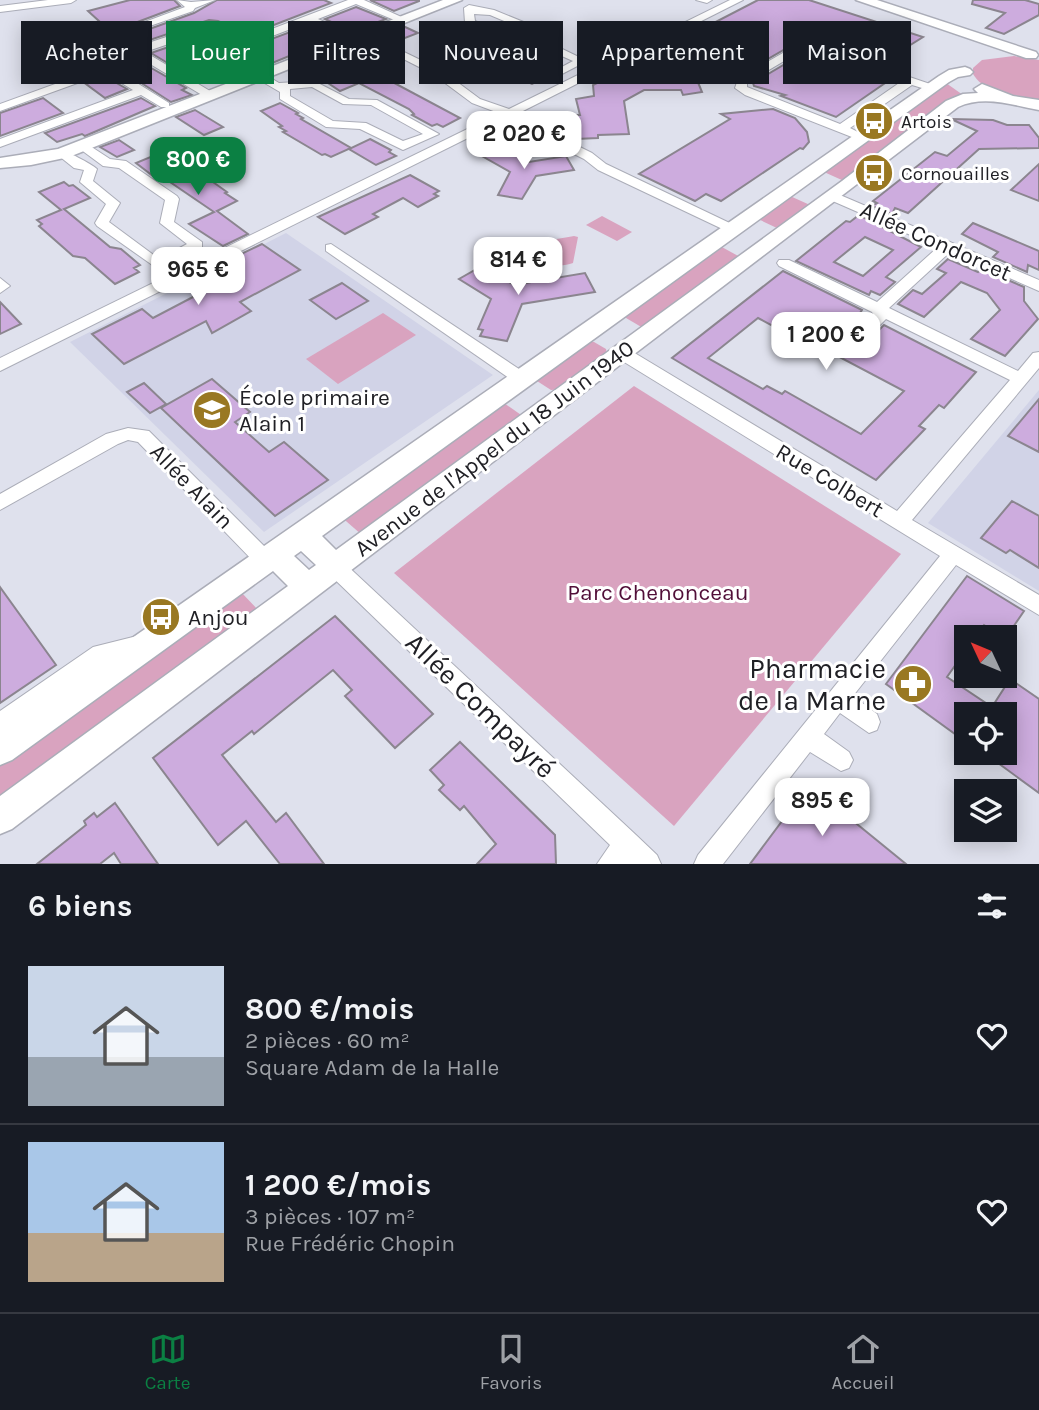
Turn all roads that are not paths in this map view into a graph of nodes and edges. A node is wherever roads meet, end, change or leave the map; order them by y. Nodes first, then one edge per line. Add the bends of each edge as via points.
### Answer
1 (71, 0) edge
2 (210, 0) edge
3 (357, 0) edge
4 (387, 0) edge
5 (701, 0) edge
6 (707, 0) edge
7 (738, 0) edge
8 (846, 0) edge
9 (863, 0) edge
10 (186, 3) edge
11 (454, 5) edge
12 (370, 6) junction
13 (469, 8) junction
14 (0, 9) edge
15 (311, 19) junction
16 (403, 20) junction
17 (316, 21) edge
18 (400, 21) edge
19 (152, 22) edge
20 (274, 33) edge
21 (1035, 56) edge
22 (405, 58) edge
23 (152, 60) edge
24 (973, 62) junction
25 (65, 84) edge
26 (131, 84) edge
27 (240, 84) edge
28 (274, 84) edge
29 (921, 84) junction
30 (277, 86) junction
31 (142, 91) junction
32 (211, 96) junction
33 (995, 96) junction
34 (164, 105) dead end
35 (1035, 107) edge
36 (0, 108) edge
37 (505, 115) junction
38 (852, 133) junction
39 (0, 143) edge
40 (84, 146) junction
41 (63, 153) junction
42 (0, 163) edge
43 (801, 182) junction
44 (833, 196) junction
45 (733, 230) junction
46 (948, 246) junction
47 (331, 248) dead end
48 (775, 254) junction
49 (1039, 286) edge
50 (881, 312) junction
51 (589, 332) junction
52 (860, 335) dead end
53 (622, 353) junction
54 (1039, 357) edge
55 (0, 365) edge
56 (523, 379) junction
57 (1021, 379) junction
58 (557, 401) junction
59 (0, 503) edge
60 (899, 522) junction
61 (302, 534) junction
62 (953, 554) junction
63 (269, 557) junction
64 (334, 566) junction
65 (307, 587) junction
66 (1039, 606) edge
67 (147, 644) junction
68 (838, 698) junction
69 (869, 722) dead end
70 (0, 724) edge
71 (808, 736) junction
72 (0, 749) edge
73 (841, 761) dead end
74 (0, 817) edge
75 (627, 844) junction
76 (610, 864) edge
77 (648, 864) edge
78 (707, 864) edge

1 - 14 street
2 - 10 street
3 - 12 street
3 - 15 street
4 - 12 street
5 - 6 street
7 - 37 street
8 - 24 street via 956,36 968,42
9 - 21 street
10 - 19 street via 190,9
11 - 13 street
11 - 16 street
12 - 16 street
13 - 13 street via 470,23 501,36 499,46 559,72 582,61 550,47 544,34
15 - 17 street
15 - 20 street
16 - 18 street
21 - 24 street via 996,53
22 - 37 street via 437,72 476,101
23 - 32 street
24 - 29 street, Avenue de l'Appel du 18 Juin 1940
24 - 33 street via 979,88
25 - 36 street
26 - 31 street
27 - 32 street
28 - 30 street
29 - 38 street, Avenue de l'Appel du 18 Juin 1940
29 - 38 street via 807,47 742,81 741,88 749,93
30 - 30 street via 286,91 284,97 330,124 362,126 402,146 433,134 373,102 347,102 314,84
31 - 34 street
31 - 39 street
32 - 40 street
33 - 35 street
33 - 44 street, Avenue de l'Appel du 18 Juin 1940 via 958,100
37 - 45 street
37 - 55 street
38 - 43 street, Avenue de l'Appel du 18 Juin 1940
40 - 41 street
40 - 41 street via 107,163 122,164 172,199 167,223 197,245 158,265 102,223 113,203 86,182 91,169
41 - 42 street
43 - 44 street
43 - 45 street, Avenue de l'Appel du 18 Juin 1940
44 - 46 street, Allée Condorcet
44 - 48 street, Avenue de l'Appel du 18 Juin 1940
45 - 48 street
45 - 51 street, Avenue de l'Appel du 18 Juin 1940
46 - 49 street, Allée Condorcet
46 - 50 street
47 - 56 street
48 - 50 street
48 - 53 street, Avenue de l'Appel du 18 Juin 1940
50 - 52 street
50 - 57 street
51 - 53 street
51 - 56 street, Avenue de l'Appel du 18 Juin 1940
53 - 58 street, Avenue de l'Appel du 18 Juin 1940
53 - 60 street, Rue Colbert
54 - 57 street
56 - 58 street
56 - 61 street, Avenue de l'Appel du 18 Juin 1940
57 - 60 street
58 - 64 street, Avenue de l'Appel du 18 Juin 1940
59 - 63 street, Allée Alain via 112,439 143,436
60 - 62 street, Rue Colbert
61 - 63 street, Avenue de l'Appel du 18 Juin 1940
61 - 64 street
62 - 66 street, Rue Colbert
62 - 68 street
63 - 65 street
63 - 67 street, Avenue de l'Appel du 18 Juin 1940
64 - 65 street, Avenue de l'Appel du 18 Juin 1940
64 - 75 street, Allée Compayré
65 - 74 street, Avenue de l'Appel du 18 Juin 1940
67 - 70 street via 101,654
67 - 72 street, Avenue de l'Appel du 18 Juin 1940
68 - 69 street
68 - 71 street
71 - 73 street
71 - 78 street
75 - 76 street
75 - 77 street, Allée Compayré

